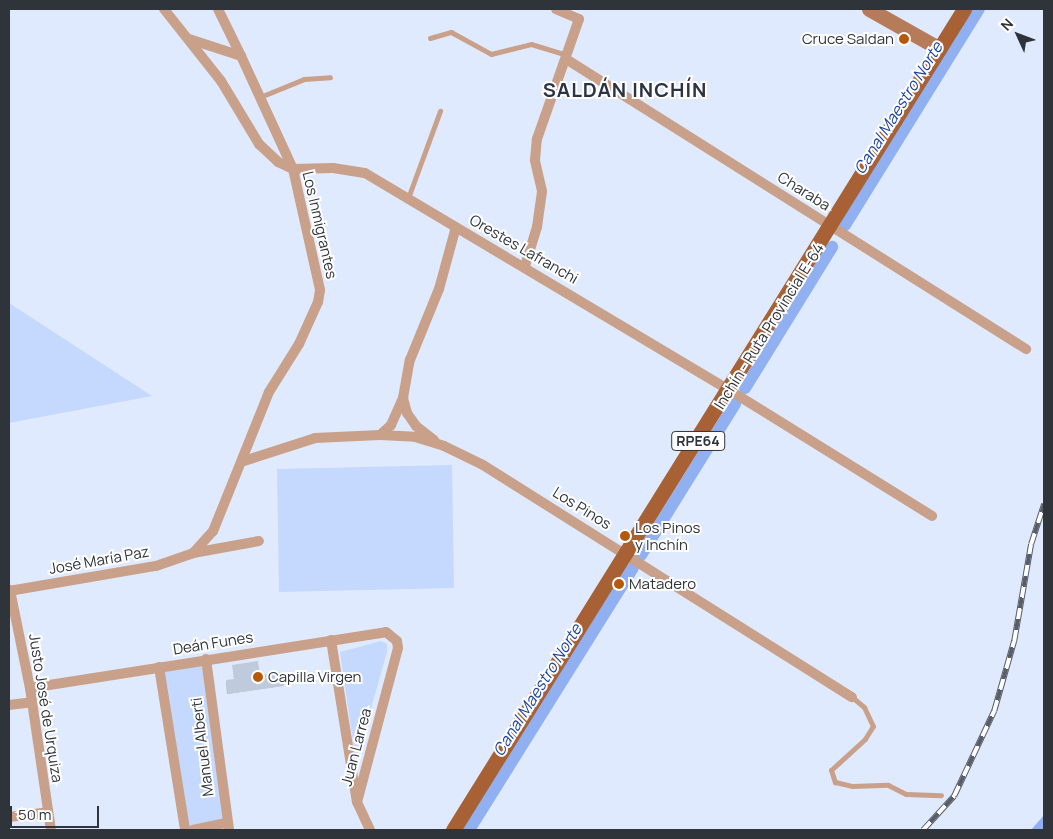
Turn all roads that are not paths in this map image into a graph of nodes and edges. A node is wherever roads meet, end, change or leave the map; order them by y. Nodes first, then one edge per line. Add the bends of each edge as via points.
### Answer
1 (164, 9) edge
2 (218, 9) edge
3 (556, 9) edge
4 (869, 9) edge
5 (964, 9) edge
6 (430, 38) dead end
7 (189, 39) junction
8 (940, 49) junction
9 (241, 56) junction
10 (567, 57) junction
11 (330, 77) dead end
12 (259, 97) junction
13 (440, 111) dead end
14 (293, 169) junction
15 (408, 199) junction
16 (831, 226) junction
17 (456, 227) junction
18 (525, 266) junction
19 (1026, 349) dead end
20 (730, 390) junction
21 (403, 398) junction
22 (380, 435) junction
23 (444, 446) junction
24 (244, 461) junction
25 (932, 516) dead end
26 (259, 541) dead end
27 (194, 553) junction
28 (627, 554) junction
29 (10, 590) edge
30 (331, 640) junction
31 (398, 641) joint
32 (206, 659) junction
33 (158, 666) junction
34 (30, 688) junction
35 (852, 697) joint
36 (32, 702) junction
37 (9, 705) edge
38 (941, 795) dead end
39 (357, 802) junction
40 (48, 812) junction
41 (9, 817) edge
42 (227, 827) edge
43 (50, 830) edge
44 (185, 830) edge
45 (193, 830) edge
46 (370, 830) edge
47 (453, 830) edge

1 - 7 street, Los Inmigrantes
2 - 9 street
3 - 10 street via 577,15 579,19
4 - 8 main road
5 - 8 main road, Inchín - Ruta Provincial E-64
6 - 10 lane via 451,32 491,54 531,44
7 - 9 street
7 - 14 street, Los Inmigrantes via 221,81 259,144 278,162
8 - 16 main road, Inchín - Ruta Provincial E-64 / RPE64
9 - 12 street
10 - 16 street, Charaba
10 - 18 street via 537,139 535,160 542,191 537,227
11 - 12 lane via 304,79
12 - 14 street
13 - 15 lane
14 - 15 street, Orestes Lafranchi via 315,167 358,171
14 - 24 street, Los Inmigrantes via 316,270 318,302 299,344 269,392
15 - 17 street, Orestes Lafranchi
16 - 19 street, Charaba
16 - 20 main road, Inchín - Ruta Provincial E-64 / RPE64
17 - 18 street, Orestes Lafranchi
17 - 21 street via 439,289 410,360
18 - 20 street, Orestes Lafranchi
20 - 25 street, Orestes Lafranchi
20 - 28 main road, Inchín - Ruta Provincial E-64 / RPE64
21 - 22 street via 391,425
21 - 23 street, Los Pinos via 407,413 416,426
22 - 23 street, Los Pinos via 415,437
22 - 24 street, Los Pinos via 315,438
23 - 28 street, Los Pinos via 483,465
24 - 27 street, Los Inmigrantes via 214,531
26 - 27 street, José María Paz
27 - 29 street, José María Paz via 156,566
28 - 35 street, Los Pinos
28 - 47 main road, Inchín - Ruta Provincial E-64 / RPE64
29 - 34 street, Justo José de Urquiza
30 - 31 street, Deán Funes via 386,632
30 - 32 street, Deán Funes
30 - 39 street
31 - 39 street, Juan Larrea
32 - 33 street, Deán Funes
32 - 42 street, Manuel Alberti
33 - 34 street, Deán Funes
33 - 44 street
34 - 36 street, Justo José de Urquiza
35 - 38 lane via 864,707 872,726 865,739 835,764 831,770 832,778 852,786 888,785 906,794
36 - 37 street
36 - 40 street, Justo José de Urquiza
39 - 46 street
40 - 41 street
40 - 43 street, Justo José de Urquiza
42 - 45 street

